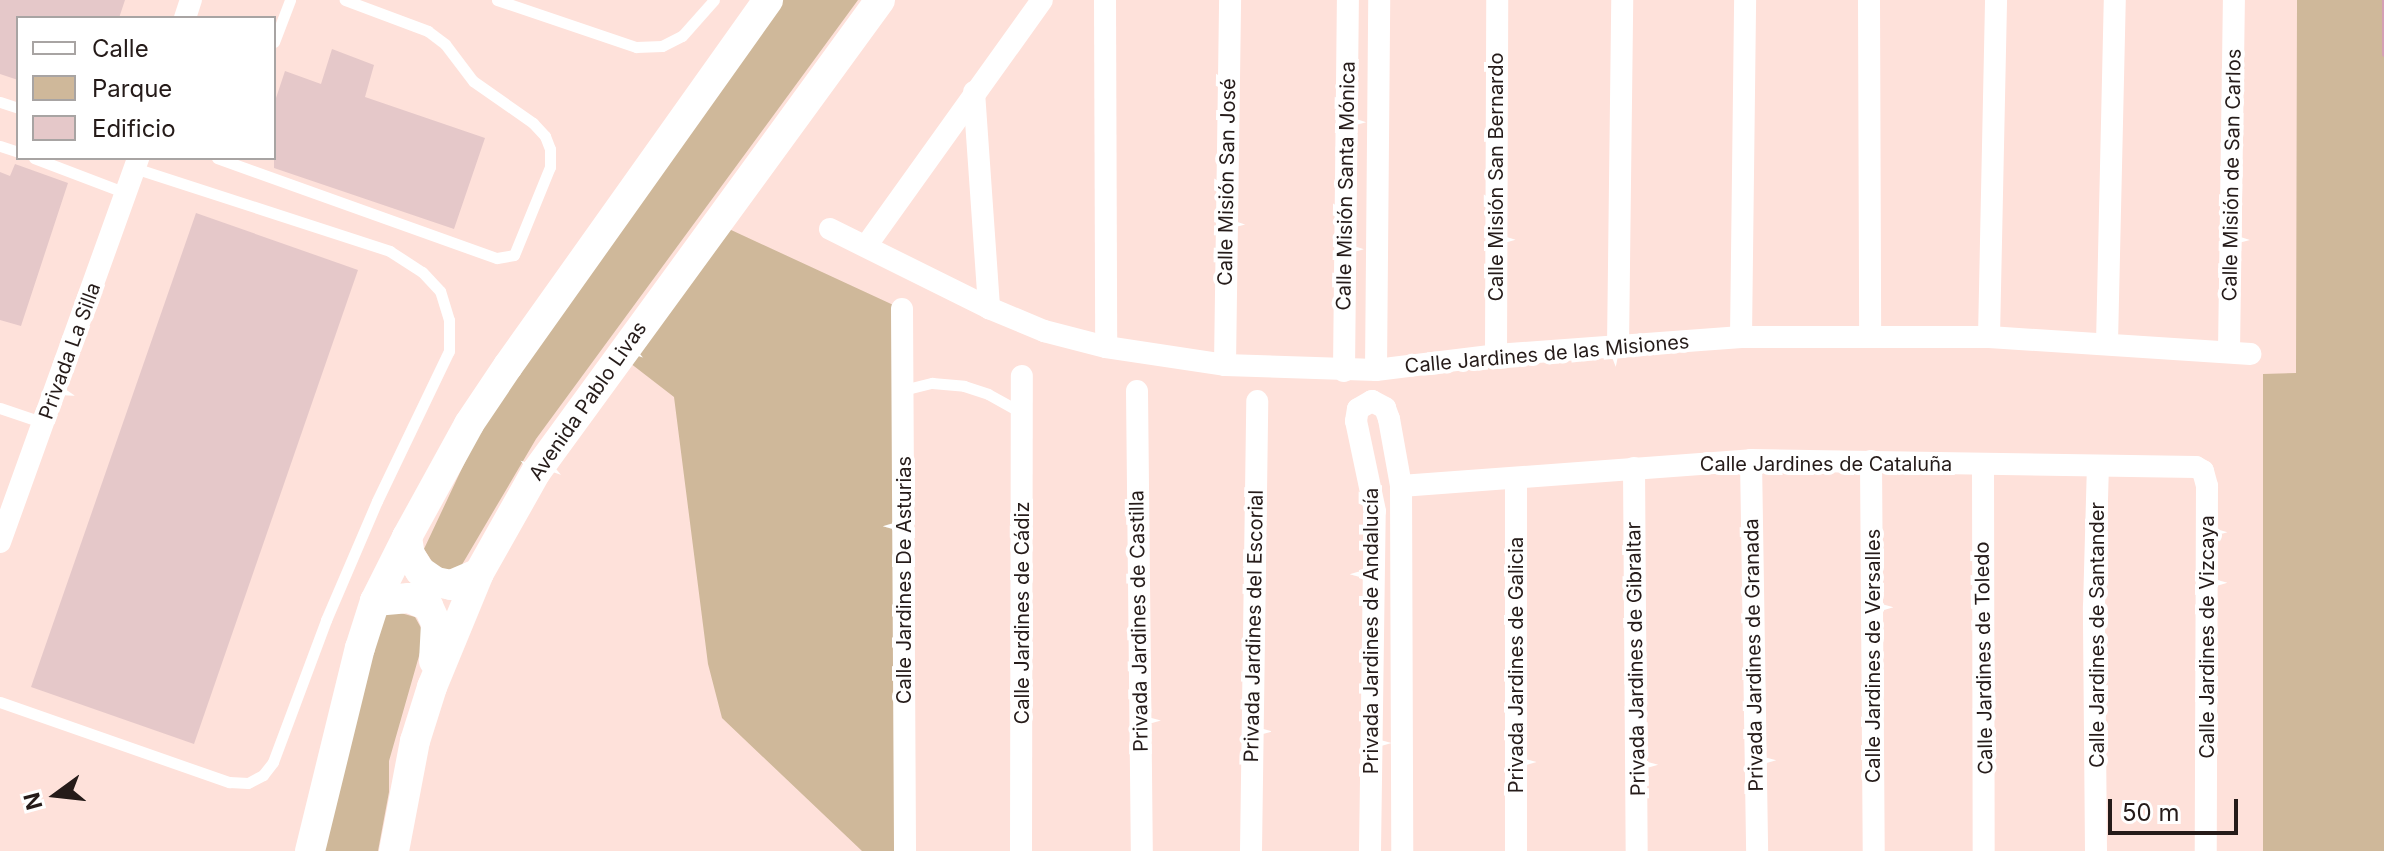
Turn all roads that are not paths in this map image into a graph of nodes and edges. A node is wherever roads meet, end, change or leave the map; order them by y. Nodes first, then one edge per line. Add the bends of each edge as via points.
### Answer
1 (290, 0) edge
2 (345, 0) edge
3 (497, 0) edge
4 (714, 0) edge
5 (768, 0) edge
6 (880, 0) edge
7 (1042, 0) edge
8 (1105, 0) edge
9 (1230, 0) edge
10 (1348, 0) edge
11 (1379, 0) edge
12 (1497, 0) edge
13 (1622, 0) edge
14 (1745, 0) edge
15 (1869, 0) edge
16 (1996, 0) edge
17 (2115, 0) edge
18 (2234, 0) edge
19 (276, 37) edge
20 (974, 92) junction
21 (39, 160) edge
22 (228, 160) edge
23 (137, 163) edge
24 (126, 193) junction
25 (830, 229) dead end
26 (866, 246) junction
27 (989, 308) junction
28 (902, 309) dead end
29 (1741, 337) junction
30 (1870, 337) junction
31 (1989, 337) junction
32 (2107, 343) junction
33 (1106, 347) junction
34 (1618, 347) junction
35 (2240, 352) joint
36 (1496, 355) junction
37 (1225, 365) junction
38 (1376, 370) junction
39 (1344, 371) junction
40 (1022, 376) dead end
41 (903, 390) junction
42 (1137, 391) dead end
43 (1257, 401) dead end
44 (0, 408) edge
45 (1022, 414) junction
46 (45, 424) junction
47 (1751, 460) junction
48 (1871, 461) junction
49 (1983, 464) junction
50 (2098, 467) junction
51 (1634, 468) junction
52 (2203, 471) joint
53 (1516, 480) junction
54 (1401, 486) junction
55 (407, 537) junction
56 (0, 542) edge
57 (479, 573) junction
58 (375, 601) junction
59 (432, 687) junction
60 (0, 702) edge
61 (310, 851) edge
62 (394, 851) edge
63 (905, 851) edge
64 (1021, 851) edge
65 (1142, 851) edge
66 (1251, 851) edge
67 (1370, 851) edge
68 (1402, 851) edge
69 (1516, 851) edge
70 (1637, 851) edge
71 (1757, 851) edge
72 (1874, 851) edge
73 (1984, 851) edge
74 (2096, 851) edge
75 (2206, 851) edge

1 - 19 lane
2 - 22 lane via 428,31 473,81 545,136 550,167 520,247 514,255 497,258
3 - 4 lane via 636,47 662,46 682,36
5 - 55 main road via 484,401
6 - 57 main road, Avenida Pablo Livas via 536,472
7 - 20 street
8 - 33 street
9 - 37 street, Calle Misión San José
10 - 39 street, Calle Misión Santa Mónica
11 - 38 street, Calle Misión Santa Mónica
12 - 36 street, Calle Misión San Bernardo
13 - 34 street
14 - 29 street
15 - 30 street
16 - 31 street
17 - 32 street
18 - 35 street, Calle Misión de San Carlos
20 - 26 street
20 - 27 street
21 - 24 lane
23 - 24 street, Privada La Silla
23 - 60 lane via 390,251 440,291 449,320 449,351 377,501 273,762 263,775 248,783 229,782
24 - 46 street, Privada La Silla
25 - 26 street, Calle Jardines de las Misiones
26 - 27 street, Calle Jardines de las Misiones
27 - 33 street, Calle Jardines de las Misiones via 1044,331
28 - 41 street, Calle Jardines De Asturias
29 - 30 street, Calle Jardines de las Misiones
29 - 34 street, Calle Jardines de las Misiones
30 - 31 street, Calle Jardines de las Misiones
31 - 32 street, Calle Jardines de las Misiones
32 - 35 street, Calle Jardines de las Misiones
33 - 37 street, Calle Jardines de las Misiones
34 - 36 street, Calle Jardines de las Misiones
36 - 38 street, Calle Jardines de las Misiones
37 - 39 street, Calle Jardines de las Misiones
38 - 39 street, Calle Jardines de las Misiones
40 - 45 street, Calle Jardines de Cádiz
41 - 45 lane via 932,383 964,386
41 - 63 street, Calle Jardines De Asturias
42 - 65 street, Privada Jardines de Castilla
43 - 66 street, Privada Jardines del Escorial
44 - 46 lane
45 - 64 street, Calle Jardines de Cádiz
46 - 56 street, Privada La Silla
47 - 48 street, Calle Jardines de Cataluña
47 - 51 street, Calle Jardines de Cataluña
47 - 71 street, Privada Jardines de Granada
48 - 49 street, Calle Jardines de Cataluña
48 - 72 street, Calle Jardines de Versalles
49 - 50 street, Calle Jardines de Cataluña
49 - 73 street, Calle Jardines de Toledo
50 - 52 street, Calle Jardines de Cataluña via 2187,465
50 - 74 street, Calle Jardines de Santander
51 - 53 street, Calle Jardines de Cataluña
51 - 70 street, Privada Jardines de Gibraltar
52 - 75 street, Calle Jardines de Vizcaya
53 - 54 street, Calle Jardines de Cataluña
53 - 69 street, Privada Jardines de Galicia
54 - 67 street, Privada Jardines de Andalucía via 1387,411 1378,403 1363,404 1356,421 1375,511
54 - 68 street, Privada Jardines de Andalucía
55 - 57 main road via 420,571 436,582 451,585
55 - 58 main road
57 - 59 main road, Avenida Pablo Livas
58 - 59 main road via 409,598 428,606 436,623
58 - 61 main road
59 - 62 main road, Avenida Pablo Livas via 415,741

